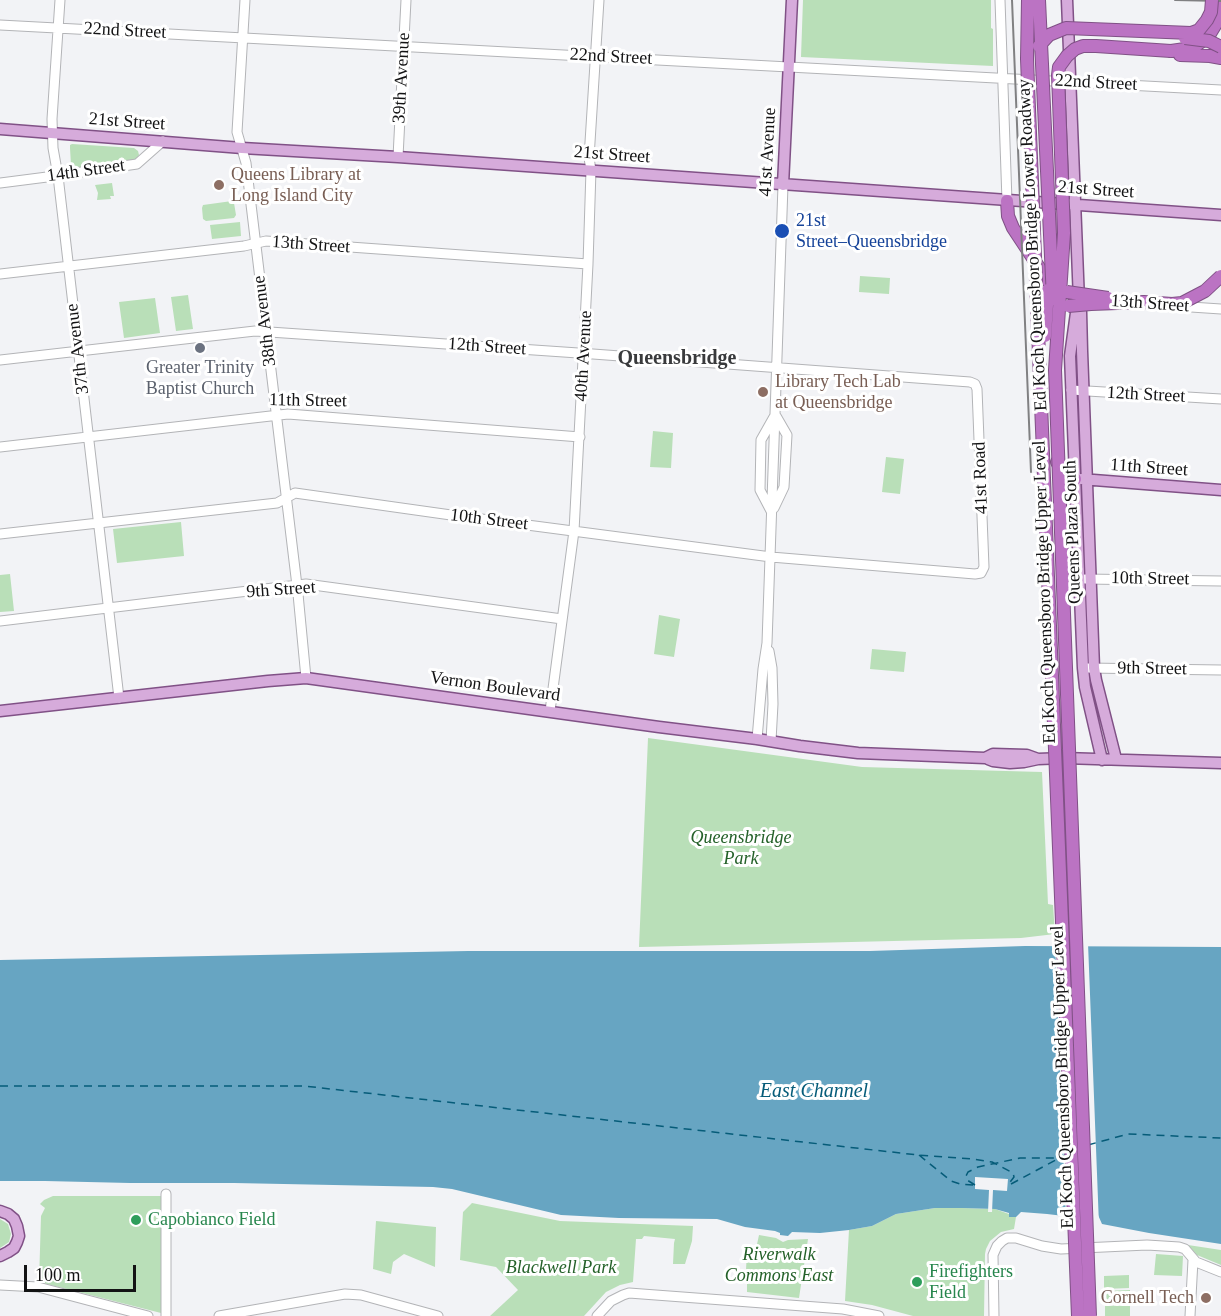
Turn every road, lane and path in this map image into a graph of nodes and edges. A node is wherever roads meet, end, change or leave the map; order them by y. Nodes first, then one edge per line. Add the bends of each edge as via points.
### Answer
1 (60, 0) edge
2 (244, 0) edge
3 (406, 0) edge
4 (599, 0) edge
5 (792, 0) edge
6 (1000, 0) edge
7 (1028, 0) edge
8 (1039, 0) edge
9 (1067, 0) edge
10 (1212, 0) edge
11 (1221, 1) edge
12 (0, 25) edge
13 (58, 28) junction
14 (243, 38) junction
15 (403, 46) junction
16 (1221, 47) edge
17 (1171, 51) junction
18 (596, 56) junction
19 (1221, 58) edge
20 (789, 66) junction
21 (1003, 78) junction
22 (1069, 82) junction
23 (1221, 90) edge
24 (0, 129) edge
25 (52, 133) junction
26 (163, 141) junction
27 (242, 148) junction
28 (398, 157) junction
29 (591, 170) junction
30 (58, 176) junction
31 (0, 183) edge
32 (783, 185) junction
33 (1007, 201) junction
34 (1075, 205) junction
35 (1221, 215) edge
36 (256, 243) junction
37 (588, 264) junction
38 (68, 266) junction
39 (0, 274) edge
40 (1221, 276) edge
41 (1144, 302) junction
42 (1073, 303) junction
43 (1221, 309) edge
44 (266, 331) junction
45 (1044, 349) junction
46 (78, 351) junction
47 (584, 353) junction
48 (0, 360) edge
49 (777, 367) junction
50 (975, 384) joint
51 (1071, 390) junction
52 (1083, 391) junction
53 (1221, 399) edge
54 (775, 414) junction
55 (276, 415) junction
56 (88, 437) junction
57 (580, 437) junction
58 (0, 447) edge
59 (1081, 480) junction
60 (1221, 490) edge
61 (286, 498) junction
62 (772, 513) junction
63 (98, 522) junction
64 (574, 531) junction
65 (0, 534) edge
66 (771, 557) junction
67 (981, 573) joint
68 (1085, 579) junction
69 (1221, 581) edge
70 (297, 586) junction
71 (108, 608) junction
72 (562, 619) junction
73 (0, 621) edge
74 (767, 643) junction
75 (1089, 668) junction
76 (1221, 670) edge
77 (306, 678) junction
78 (119, 698) junction
79 (0, 711) edge
80 (550, 711) junction
81 (757, 739) junction
82 (1057, 740) junction
83 (771, 741) junction
84 (1116, 759) junction
85 (1102, 760) junction
86 (1221, 762) edge
87 (166, 1194) dead end
88 (0, 1210) edge
89 (0, 1256) edge
90 (1193, 1260) junction
91 (1221, 1272) edge
92 (0, 1285) edge
93 (148, 1316) edge
94 (166, 1316) edge
95 (219, 1316) edge
96 (438, 1316) edge
97 (597, 1316) edge
98 (879, 1316) edge
99 (994, 1316) edge
100 (1080, 1316) edge
101 (1092, 1316) edge
102 (1190, 1316) edge

1 - 13 street, 37th Avenue
2 - 14 street, 38th Avenue
3 - 15 street, 39th Avenue
4 - 18 street, 40th Avenue
5 - 20 main road, 41st Avenue
6 - 21 street
7 - 82 highway, bridge via 1027,58
8 - 101 highway, Ed Koch Queensboro Bridge Lower Roadway, bridge
9 - 22 main road, Queens Plaza South
10 - 45 highway, bridge via 1207,20 1191,33 1066,28 1049,35 1037,49 1033,70
11 - 17 highway, Ed Koch Queensboro Bridge Upper Level, bridge via 1217,22 1208,37 1192,48
12 - 13 street, 22nd Street
13 - 14 street, 22nd Street
13 - 25 street, 37th Avenue
14 - 15 street, 22nd Street
14 - 27 street, 38th Avenue via 237,132
15 - 18 street, 22nd Street
15 - 28 street, 39th Avenue
16 - 45 highway, bridge via 1209,40 1069,32 1053,38 1045,49 1040,70 1048,252
17 - 19 highway
17 - 101 highway, Ed Koch Queensboro Bridge Upper Level, bridge via 1083,46 1063,60 1058,75 1064,233 1055,370
18 - 20 street, 22nd Street
18 - 29 street, 40th Avenue
20 - 21 street, 22nd Street
20 - 32 main road, 41st Avenue
21 - 22 street, 22nd Street
21 - 33 street
22 - 23 street, 22nd Street
22 - 34 main road, Queens Plaza South
24 - 25 main road, 21st Street
25 - 26 main road, 21st Street
25 - 30 street, 37th Avenue
26 - 27 main road, 21st Street
26 - 30 street, 14th Street via 137,164
27 - 28 main road, 21st Street
27 - 36 street, 38th Avenue
28 - 29 main road, 21st Street
29 - 32 main road, 21st Street
29 - 37 street, 40th Avenue
30 - 31 street, 14th Street
30 - 38 street, 37th Avenue
32 - 33 main road, 21st Street
32 - 49 street, 41st Avenue
33 - 34 main road, 21st Street
33 - 41 highway, bridge via 1008,216 1051,285 1061,292
34 - 35 main road, 21st Street
34 - 42 main road, Queens Plaza South
36 - 37 street, 13th Street
36 - 38 street, 13th Street
36 - 44 street, 38th Avenue
37 - 47 street, 40th Avenue
38 - 39 street, 13th Street
38 - 46 street, 37th Avenue
40 - 41 highway, bridge via 1187,301
41 - 42 highway, bridge
42 - 43 street, 13th Street via 1088,300
42 - 51 main road, Queens Plaza South
42 - 52 main road, Queens Plaza South via 1081,312
42 - 59 highway via 1056,316 1052,328 1056,451 1061,470 1068,477
44 - 46 street, 12th Street
44 - 47 street, 12th Street
44 - 55 street, 38th Avenue
45 - 82 highway, bridge
46 - 48 street, 12th Street
46 - 56 street, 37th Avenue
47 - 49 street, 12th Street
47 - 57 street, 40th Avenue
49 - 50 street, 12th Street
49 - 54 street, 41st Avenue
50 - 67 street, 41st Road via 984,567
51 - 52 street, 12th Street
51 - 59 main road, Queens Plaza South
52 - 53 street, 12th Street
52 - 59 main road, Queens Plaza South
54 - 62 street, 41st Avenue
54 - 62 street, 41st Avenue via 760,440 760,490
55 - 56 street, 11th Street
55 - 57 street, 11th Street
55 - 61 street, 38th Avenue
56 - 58 street, 11th Street
56 - 63 street, 37th Avenue
57 - 64 street, 40th Avenue
59 - 60 main road, 11th Street
59 - 68 main road, Queens Plaza South
61 - 63 street, 10th Street via 276,503
61 - 64 street, 10th Street via 295,493
61 - 70 street, 38th Avenue
62 - 66 street, 41st Avenue
63 - 65 street, 10th Street
63 - 71 street, 37th Avenue
64 - 66 street, 10th Street
64 - 72 street, 40th Avenue
66 - 67 street, 10th Street
66 - 74 street, 41st Avenue
68 - 69 street, 10th Street
68 - 75 main road, Queens Plaza South
70 - 71 street, 9th Street
70 - 72 street, 9th Street
70 - 77 street, 38th Avenue
71 - 73 street, 9th Street
71 - 78 street, 37th Avenue
72 - 80 street, 40th Avenue
74 - 81 street, 41st Avenue
74 - 83 street, 41st Avenue via 772,668
75 - 76 street, 9th Street
75 - 84 main road, Queens Plaza South via 1096,680
75 - 85 main road, Queens Plaza South via 1085,687
77 - 78 main road, Vernon Boulevard
77 - 80 main road, Vernon Boulevard
78 - 79 main road, Vernon Boulevard
80 - 81 main road, Vernon Boulevard
81 - 83 main road, Vernon Boulevard
82 - 100 highway, bridge
83 - 85 main road, Vernon Boulevard via 866,754 986,758 993,754
84 - 85 main road, Vernon Boulevard
84 - 86 main road, Vernon Boulevard
87 - 94 street
88 - 89 main road via 14,1219 19,1232 14,1248
90 - 91 street
90 - 99 street via 1185,1249 1175,1247 1061,1249 1007,1238 993,1255
90 - 102 street
92 - 93 street via 38,1287
95 - 96 street via 345,1294
97 - 98 street via 611,1300 629,1293 843,1309

